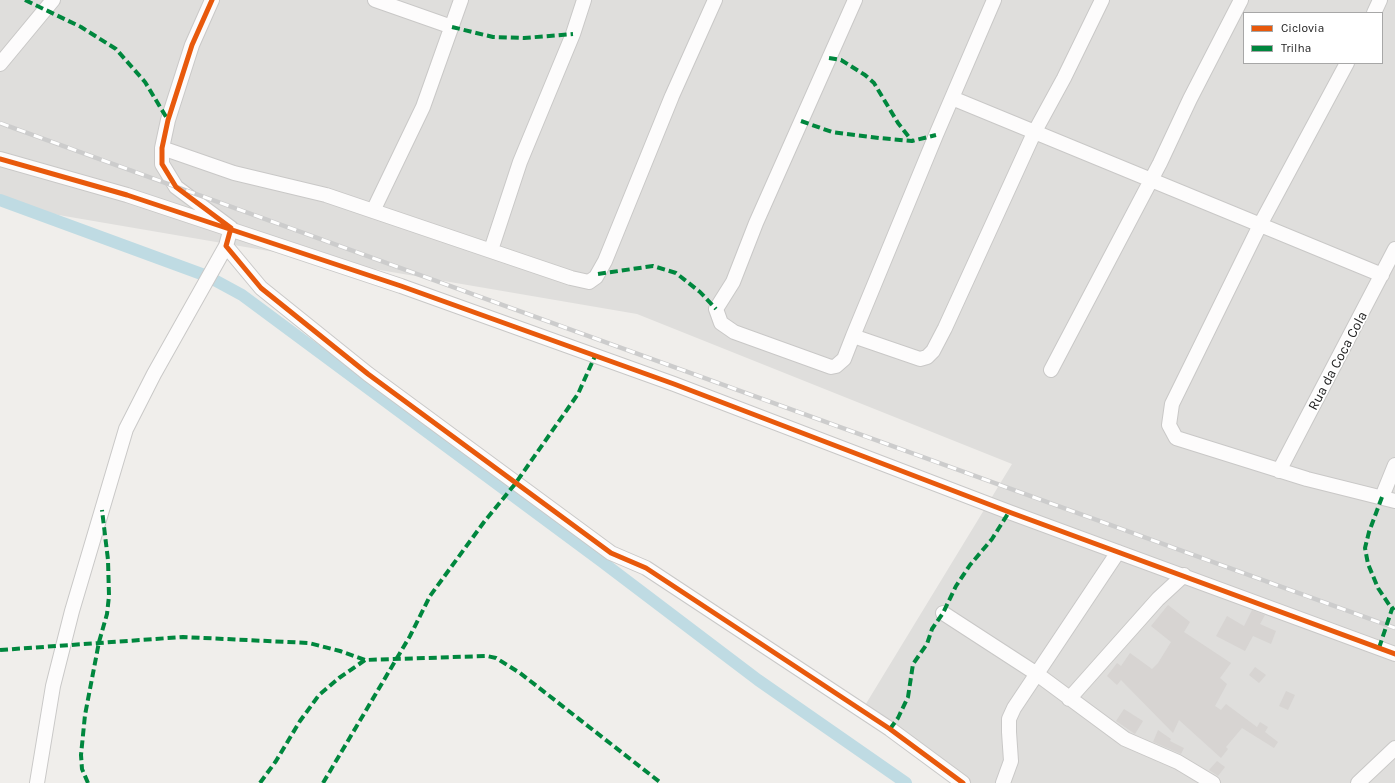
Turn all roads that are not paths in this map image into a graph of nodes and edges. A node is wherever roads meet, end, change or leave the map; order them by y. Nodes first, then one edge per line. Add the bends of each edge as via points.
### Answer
1 (54, 0) edge
2 (212, 0) edge
3 (375, 0) edge
4 (460, 0) edge
5 (584, 0) edge
6 (716, 0) edge
7 (855, 0) edge
8 (994, 0) edge
9 (1102, 0) edge
10 (1241, 0) edge
11 (1380, 0) edge
12 (1374, 12) edge
13 (452, 27) junction
14 (0, 64) edge
15 (1346, 64) edge
16 (952, 98) junction
17 (1034, 133) junction
18 (162, 148) junction
19 (0, 159) edge
20 (1150, 182) junction
21 (373, 211) junction
22 (1260, 225) junction
23 (231, 228) junction
24 (226, 246) junction
25 (1395, 249) edge
26 (491, 250) junction
27 (1382, 276) junction
28 (853, 336) junction
29 (1050, 370) dead end
30 (1395, 465) edge
31 (1279, 471) junction
32 (1388, 499) edge
33 (1118, 552) junction
34 (1184, 575) junction
35 (943, 613) dead end
36 (1395, 654) edge
37 (1037, 674) junction
38 (1069, 699) junction
39 (1395, 748) edge
40 (37, 783) edge
41 (963, 783) edge
42 (1004, 783) edge
43 (1213, 783) edge
44 (1358, 783) edge

1 - 14 street
2 - 18 street via 192,45 168,120
3 - 13 street
4 - 13 street
5 - 26 street via 573,34 520,162
6 - 26 street via 672,96 605,261 596,277 590,282 583,282
7 - 28 street via 756,223 733,282 716,310 721,323 734,332 830,367 836,366 844,359
8 - 16 street
9 - 17 street
10 - 20 street
11 - 12 street
13 - 21 street via 423,107
15 - 22 street
16 - 17 street
16 - 28 street
17 - 20 street
17 - 28 street via 945,328 929,355 920,359
18 - 21 street via 234,174 320,193
18 - 23 street via 162,164 176,187
19 - 23 street
20 - 22 street
20 - 29 street
21 - 26 street
22 - 27 street
22 - 31 street via 1172,404 1169,425 1176,438
23 - 24 street
23 - 33 street via 580,350
24 - 40 street via 126,429 72,611 53,686
24 - 41 street via 273,300 368,374 604,549 646,568 890,729
25 - 27 street, Rua da Coca Cola
27 - 31 street, Rua da Coca Cola
30 - 32 street
31 - 32 street via 1341,489
33 - 34 street
33 - 37 street
34 - 36 street
34 - 38 street via 1158,600
35 - 37 street
37 - 38 street
37 - 42 street via 1009,719 1011,761
38 - 43 street via 1125,739 1178,762
39 - 44 street

